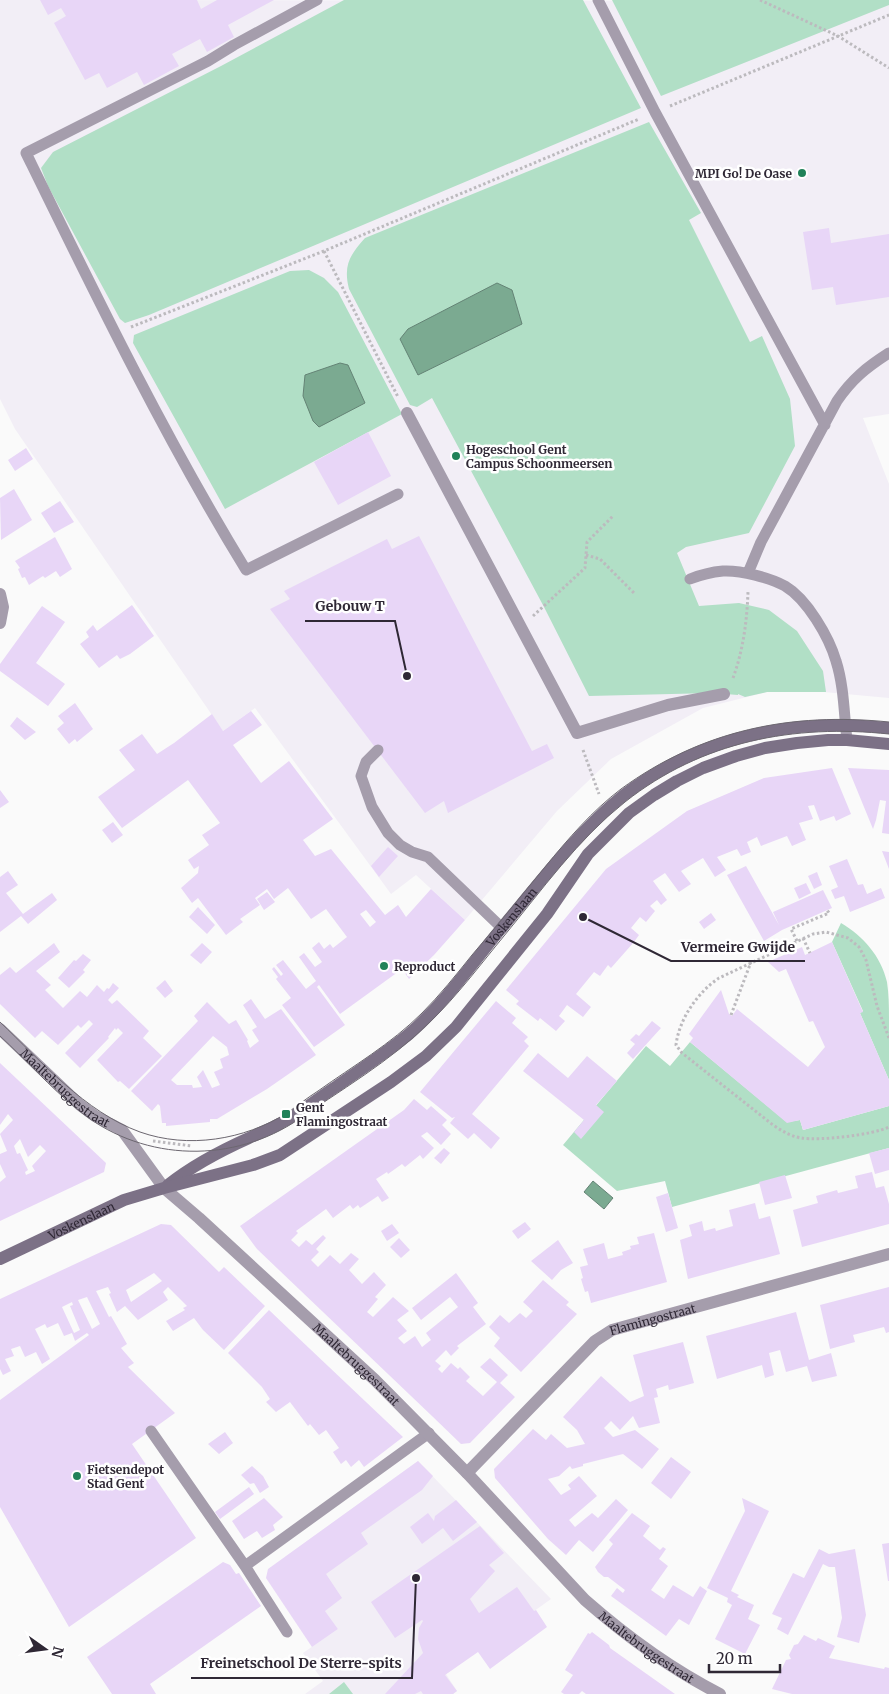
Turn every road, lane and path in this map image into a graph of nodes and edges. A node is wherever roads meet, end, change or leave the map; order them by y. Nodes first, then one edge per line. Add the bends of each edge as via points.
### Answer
1 (317, 0) edge
2 (598, 0) edge
3 (760, 0) edge
4 (889, 15) edge
5 (838, 36) junction
6 (889, 68) edge
7 (655, 112) junction
8 (324, 250) junction
9 (115, 334) junction
10 (889, 353) edge
11 (889, 362) edge
12 (867, 367) junction
13 (407, 413) joint
14 (825, 425) junction
15 (398, 494) dead end
16 (614, 515) dead end
17 (586, 555) junction
18 (748, 573) junction
19 (690, 579) dead end
20 (0, 594) edge
21 (635, 594) dead end
22 (544, 607) dead end
23 (0, 623) edge
24 (724, 694) joint
25 (845, 724) junction
26 (889, 728) edge
27 (576, 733) junction
28 (847, 740) junction
29 (889, 744) edge
30 (378, 750) dead end
31 (606, 811) junction
32 (828, 910) dead end
33 (502, 928) junction
34 (803, 938) junction
35 (797, 941) junction
36 (810, 953) dead end
37 (751, 962) junction
38 (730, 1014) dead end
39 (0, 1029) edge
40 (889, 1038) edge
41 (889, 1127) edge
42 (122, 1130) junction
43 (196, 1146) dead end
44 (164, 1188) junction
45 (889, 1254) edge
46 (0, 1259) edge
47 (150, 1430) dead end
48 (429, 1433) junction
49 (468, 1473) junction
50 (245, 1566) junction
51 (287, 1632) dead end
52 (720, 1694) edge

1 - 9 lane via 208,61 26,154
2 - 7 lane
3 - 5 path
4 - 5 path
5 - 6 path
5 - 7 path
7 - 8 path
7 - 14 lane
8 - 9 path
8 - 13 path
9 - 15 lane via 246,570
10 - 12 lane
11 - 12 lane
12 - 14 lane via 848,385
13 - 27 street
14 - 18 lane
16 - 17 path via 587,542
17 - 21 path via 600,558
17 - 22 path via 585,568
18 - 19 lane via 724,571
18 - 24 path via 747,609 738,663
18 - 25 lane via 786,586 812,614 836,660
20 - 23 street via 3,607
24 - 27 street via 668,705
25 - 26 street, Voskenslaan
25 - 28 lane
25 - 31 street, Voskenslaan via 787,728 744,736 711,747 654,775
27 - 31 path
28 - 29 street, Voskenslaan
28 - 44 street, Voskenslaan via 797,743 736,756 703,768 654,795 629,813 588,854 547,914 456,1026 426,1056 280,1155
30 - 33 lane via 366,762 362,776 372,807 388,833 406,849 428,857
31 - 33 street, Voskenslaan via 565,852
32 - 35 path via 829,913 791,929
33 - 44 street, Voskenslaan via 434,1010 392,1047 290,1118 216,1153
34 - 35 path
34 - 36 path
34 - 40 path via 826,932 848,938 859,947 866,960
35 - 37 path
37 - 38 path
37 - 41 path via 710,984 685,1016 676,1045 682,1053 786,1134 816,1139
39 - 42 street, Maaltebruggestraat via 80,1105
42 - 43 path via 155,1142
42 - 44 street, Maaltebruggestraat
44 - 46 street, Voskenslaan via 124,1200
44 - 48 street, Maaltebruggestraat
45 - 49 street, Flamingostraat via 612,1330 595,1341
47 - 50 lane
48 - 49 street, Maaltebruggestraat
48 - 50 lane
49 - 52 street, Maaltebruggestraat via 584,1600 688,1678
50 - 51 lane

